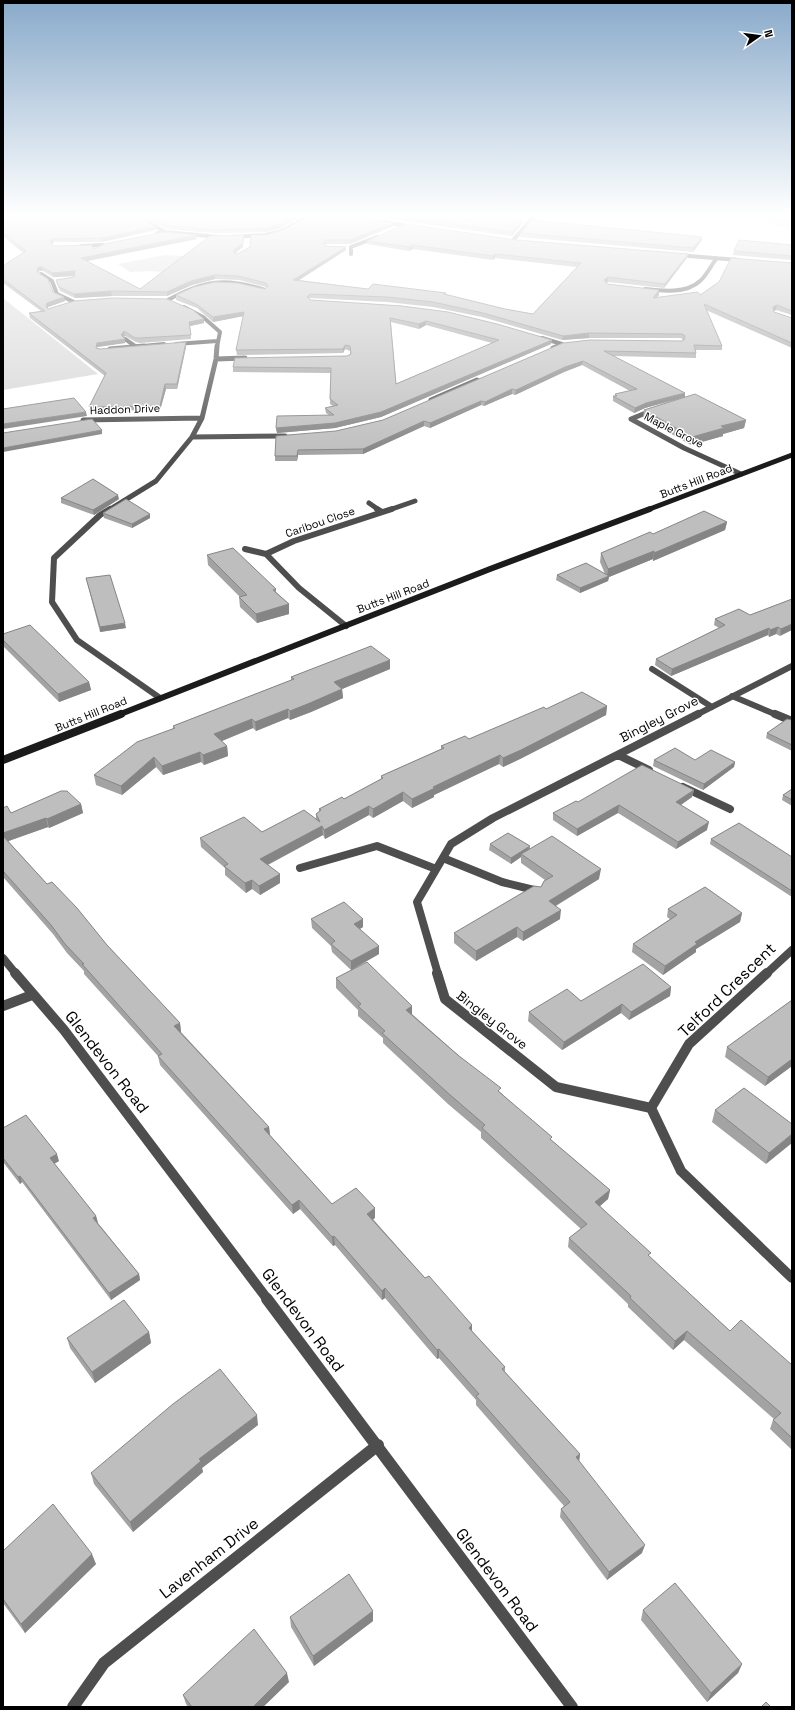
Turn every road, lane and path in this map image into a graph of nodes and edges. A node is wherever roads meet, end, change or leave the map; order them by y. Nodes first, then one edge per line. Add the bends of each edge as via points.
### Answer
1 (61, 297) edge
2 (174, 297) edge
3 (161, 300) edge
4 (168, 300) junction
5 (81, 302) edge
6 (539, 337) edge
7 (125, 339) edge
8 (217, 342) junction
9 (568, 343) edge
10 (562, 344) junction
11 (135, 346) junction
12 (107, 349) edge
13 (549, 350) edge
14 (254, 358) edge
15 (216, 359) junction
16 (484, 378) edge
17 (423, 403) edge
18 (660, 408) edge
19 (202, 418) junction
20 (78, 421) edge
21 (192, 436) junction
22 (292, 436) edge
23 (792, 455) edge
24 (741, 474) junction
25 (416, 501) dead end
26 (369, 503) dead end
27 (382, 512) junction
28 (245, 549) dead end
29 (266, 554) junction
30 (346, 626) junction
31 (791, 667) edge
32 (652, 669) dead end
33 (732, 696) junction
34 (160, 698) junction
35 (712, 707) junction
36 (792, 721) edge
37 (618, 755) junction
38 (3, 760) edge
39 (660, 775) edge
40 (674, 782) edge
41 (730, 809) dead end
42 (443, 858) junction
43 (300, 868) dead end
44 (436, 869) junction
45 (538, 891) edge
46 (792, 950) edge
47 (3, 958) edge
48 (32, 995) junction
49 (3, 1006) edge
50 (651, 1108) junction
51 (792, 1278) edge
52 (378, 1445) junction
53 (73, 1707) edge
54 (572, 1707) edge

1 - 5 street via 71,303
2 - 4 street
3 - 4 street
4 - 8 street via 196,311 210,322 220,332
6 - 10 street
7 - 11 street
8 - 11 street
8 - 15 street
9 - 10 street
10 - 13 street
11 - 12 street
14 - 15 street
15 - 19 street
16 - 17 street
18 - 24 street, Maple Grove via 631,419 684,448
19 - 20 street, Haddon Drive
19 - 21 street
21 - 22 street
21 - 34 street via 156,481 100,515 54,558 52,602 77,640
23 - 24 street, Butts Hill Road
24 - 30 street, Butts Hill Road
25 - 27 street, Caribou Close
26 - 27 street, Caribou Close
27 - 29 street, Caribou Close via 294,541
28 - 29 street
29 - 30 street via 299,588
30 - 34 street, Butts Hill Road
31 - 33 street, Bingley Grove
32 - 35 street, Bingley Grove
33 - 35 street, Bingley Grove
33 - 36 street
34 - 38 street, Butts Hill Road
35 - 37 street, Bingley Grove
37 - 39 street, Bingley Grove
37 - 42 street, Bingley Grove via 493,818 451,844
40 - 41 street
42 - 44 street, Bingley Grove
42 - 45 street via 502,882
43 - 44 street via 377,846
44 - 50 street, Bingley Grove via 417,902 446,999 556,1087
46 - 50 street, Telford Crescent via 689,1044
47 - 48 street, Glendevon Road
48 - 49 street
48 - 52 street, Glendevon Road via 64,1030
50 - 51 street via 681,1171
52 - 53 street, Lavenham Drive via 104,1663
52 - 54 street, Glendevon Road

